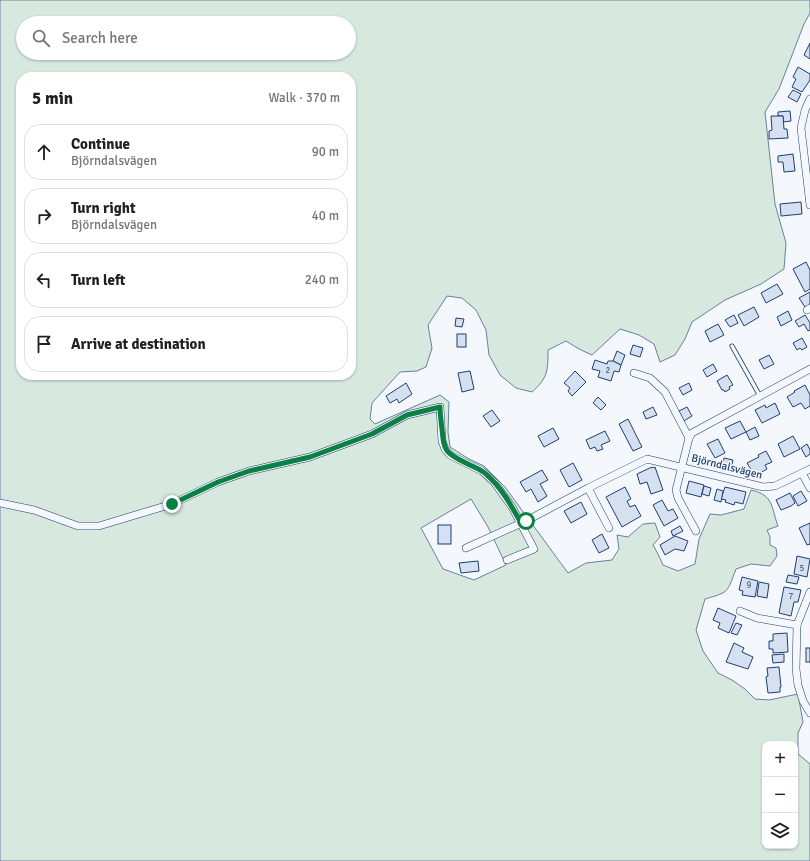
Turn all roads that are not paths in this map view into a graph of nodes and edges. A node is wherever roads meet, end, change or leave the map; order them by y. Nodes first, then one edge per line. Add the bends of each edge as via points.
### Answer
1 (810, 99) edge
2 (810, 205) edge
3 (732, 346) dead end
4 (810, 368) edge
5 (634, 373) dead end
6 (760, 396) junction
7 (689, 438) junction
8 (683, 466) junction
9 (810, 469) edge
10 (802, 473) junction
11 (588, 488) junction
12 (810, 488) edge
13 (0, 503) edge
14 (521, 523) junction
15 (609, 528) dead end
16 (696, 531) dead end
17 (466, 548) dead end
18 (507, 560) dead end
19 (810, 592) edge
20 (740, 611) dead end
21 (797, 625) junction
22 (810, 713) edge

1 - 2 street via 803,114 801,128
3 - 6 lane
4 - 6 street
5 - 7 street via 650,378 665,392
6 - 7 street via 692,433
7 - 8 street
8 - 10 street, Björndalsvägen via 763,487 775,486
8 - 11 street, Björndalsvägen via 647,459
8 - 16 street, Björndalsvägen via 676,490
9 - 10 street, Björndalsvägen
10 - 12 street
11 - 14 street, Björndalsvägen
11 - 15 street
13 - 14 street via 34,510 78,526 99,526 172,504 218,482 249,471 310,457 372,434 407,415 440,407 442,441 445,449 450,455 488,475
14 - 17 street, Björndalsvägen
14 - 18 street via 534,549
19 - 21 street
20 - 21 street via 757,618
21 - 22 street via 798,685

